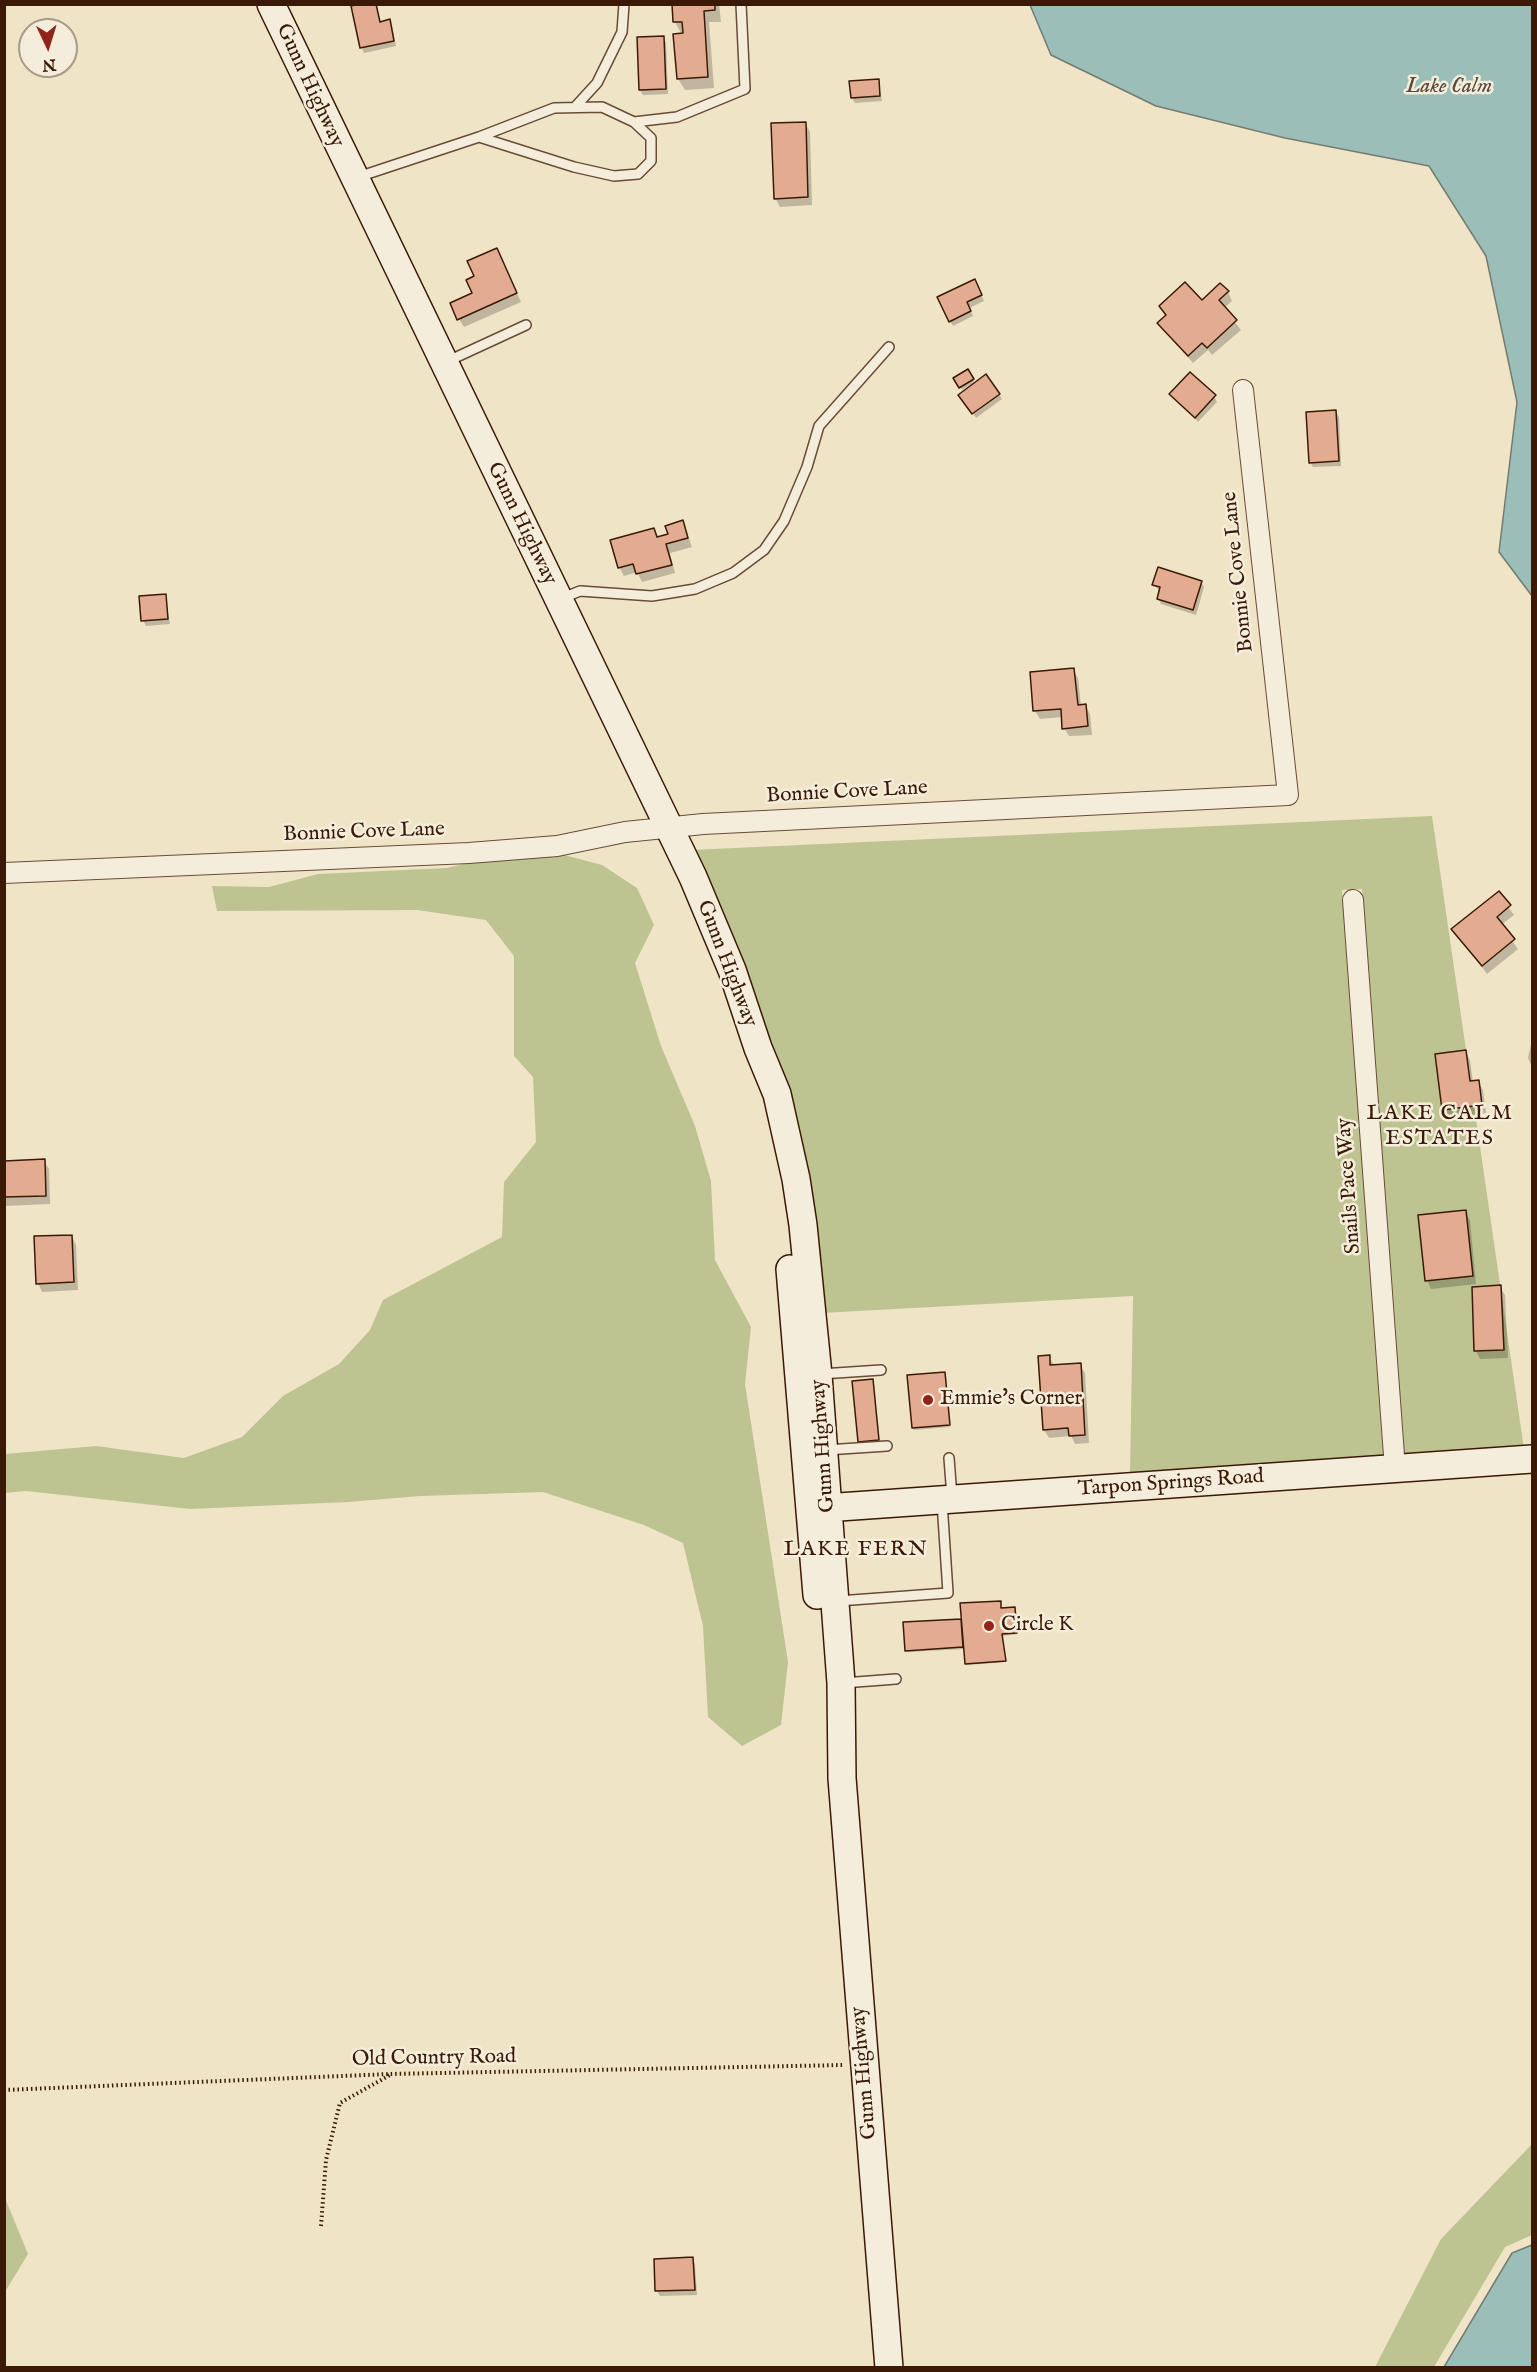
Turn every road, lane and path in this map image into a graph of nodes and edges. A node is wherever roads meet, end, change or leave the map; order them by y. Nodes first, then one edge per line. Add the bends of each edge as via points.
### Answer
1 (271, 4) edge
2 (624, 4) edge
3 (741, 4) edge
4 (575, 107) junction
5 (634, 122) junction
6 (479, 137) junction
7 (353, 179) junction
8 (526, 325) dead end
9 (889, 347) dead end
10 (443, 364) junction
11 (1243, 390) dead end
12 (558, 600) junction
13 (669, 827) junction
14 (4, 873) edge
15 (1353, 900) dead end
16 (758, 1048) junction
17 (881, 1370) dead end
18 (818, 1375) junction
19 (887, 1446) dead end
20 (824, 1450) junction
21 (949, 1458) dead end
22 (1533, 1459) edge
23 (1395, 1469) junction
24 (947, 1499) junction
25 (819, 1508) junction
26 (835, 1602) junction
27 (896, 1679) dead end
28 (841, 1683) junction
29 (842, 1778) junction
30 (864, 2062) junction
31 (390, 2074) junction
32 (4, 2090) edge
33 (321, 2226) dead end
34 (889, 2367) edge

1 - 7 main road, Gunn Highway
2 - 4 lane via 622,32 597,83
3 - 5 lane via 745,89 677,117
4 - 5 lane via 602,107
4 - 6 lane via 554,108
5 - 6 lane via 651,138 651,161 638,174 614,176 574,167
6 - 7 lane
7 - 10 main road, Gunn Highway
8 - 10 lane
9 - 12 lane via 819,426 784,522 764,550 733,573 695,589 652,596 580,591
10 - 12 main road, Gunn Highway
11 - 13 street, Bonnie Cove Lane via 1288,795
12 - 13 main road, Gunn Highway
13 - 14 street, Bonnie Cove Lane via 557,846 469,853
13 - 16 main road, Gunn Highway via 732,970
15 - 23 street, Snails Pace Way
16 - 18 main road, Gunn Highway via 777,1094 796,1179
16 - 25 main road, Gunn Highway via 777,1163
17 - 18 lane
18 - 20 main road, Gunn Highway
19 - 20 lane
20 - 25 main road, Gunn Highway
21 - 24 lane
22 - 23 main road, Tarpon Springs Road
23 - 24 main road, Tarpon Springs Road
24 - 25 main road, Tarpon Springs Road
24 - 26 lane via 948,1593
25 - 26 main road, Gunn Highway
25 - 29 main road, Gunn Highway via 827,1684
26 - 28 main road, Gunn Highway
27 - 28 lane
28 - 29 main road, Gunn Highway
29 - 30 main road, Gunn Highway
30 - 31 path, Old Country Road via 820,2067
30 - 34 main road, Gunn Highway
31 - 32 path, Old Country Road
31 - 33 path via 340,2103 326,2160

